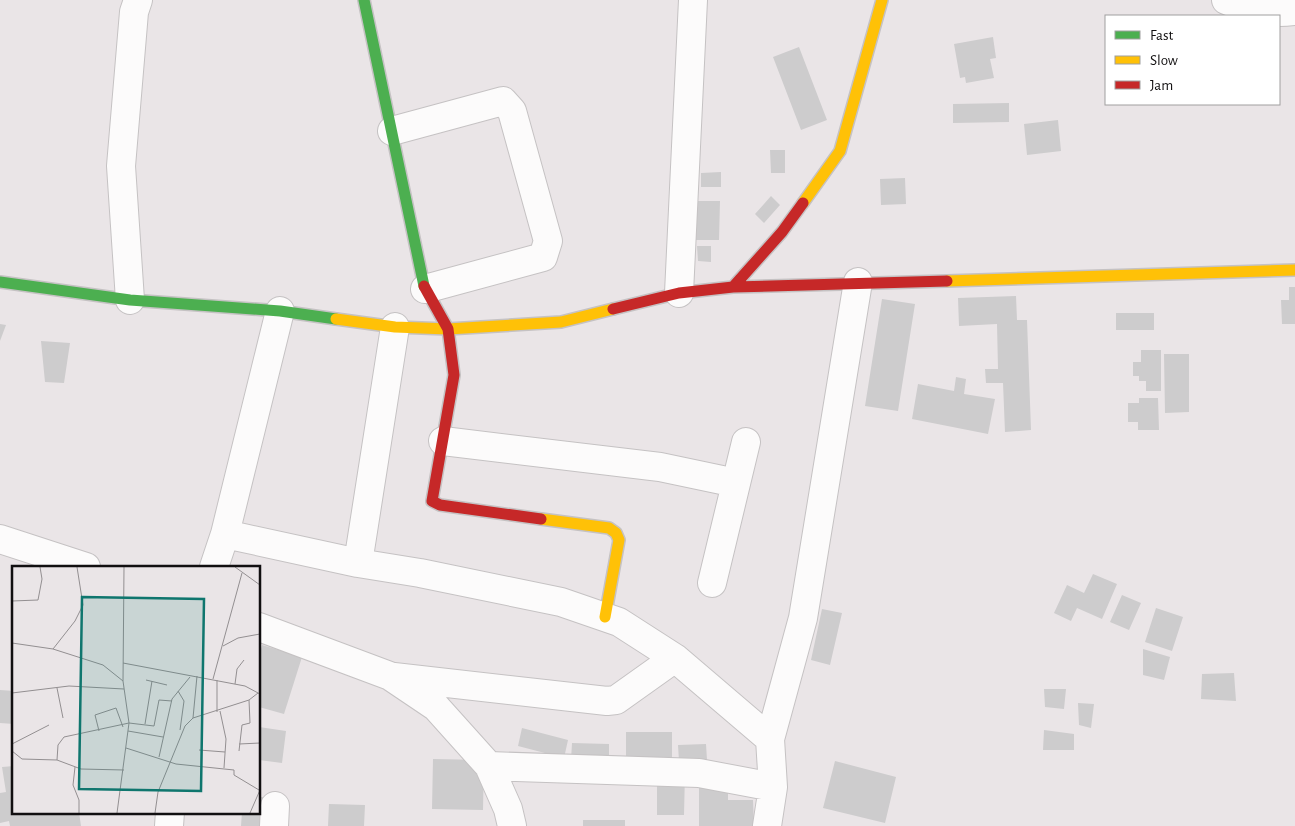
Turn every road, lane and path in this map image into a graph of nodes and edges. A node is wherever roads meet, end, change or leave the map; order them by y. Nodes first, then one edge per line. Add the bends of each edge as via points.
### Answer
1 (138, 0) edge
2 (364, 0) edge
3 (692, 0) edge
4 (882, 0) edge
5 (1226, 0) edge
6 (1295, 10) edge
7 (392, 131) junction
8 (1295, 270) edge
9 (0, 282) edge
10 (858, 282) junction
11 (732, 287) junction
12 (426, 289) junction
13 (679, 293) junction
14 (130, 300) junction
15 (280, 311) junction
16 (395, 327) junction
17 (448, 330) junction
18 (443, 441) junction
19 (746, 442) dead end
20 (736, 483) junction
21 (225, 534) junction
22 (0, 539) edge
23 (358, 563) junction
24 (83, 566) edge
25 (214, 566) edge
26 (712, 583) dead end
27 (605, 618) junction
28 (260, 627) edge
29 (675, 658) junction
30 (390, 676) junction
31 (770, 739) junction
32 (489, 766) junction
33 (774, 787) junction
34 (512, 826) edge
35 (767, 826) edge

1 - 14 street via 134,12 121,166
2 - 7 street
3 - 13 street
4 - 11 street via 840,151 782,232
5 - 6 street via 1246,9 1281,13
7 - 12 street
7 - 12 street via 503,101 512,111 548,241 543,257
8 - 10 street
9 - 14 street
10 - 11 street
10 - 31 street via 803,618
11 - 13 street
12 - 17 street
13 - 17 street via 561,322
14 - 15 street
15 - 16 street
15 - 21 street
16 - 17 street
16 - 23 street
17 - 18 street via 454,375
18 - 20 street via 660,467
18 - 27 street via 432,494 432,500 440,505 609,528 616,533 619,540
19 - 20 street
20 - 26 street
21 - 23 street
21 - 25 street
22 - 24 street
23 - 27 street via 561,602
27 - 29 street via 619,622
28 - 30 street
29 - 30 street via 616,700 607,701
29 - 31 street
30 - 32 street via 436,707
31 - 33 street
32 - 33 street via 699,773
32 - 34 street
33 - 35 street

